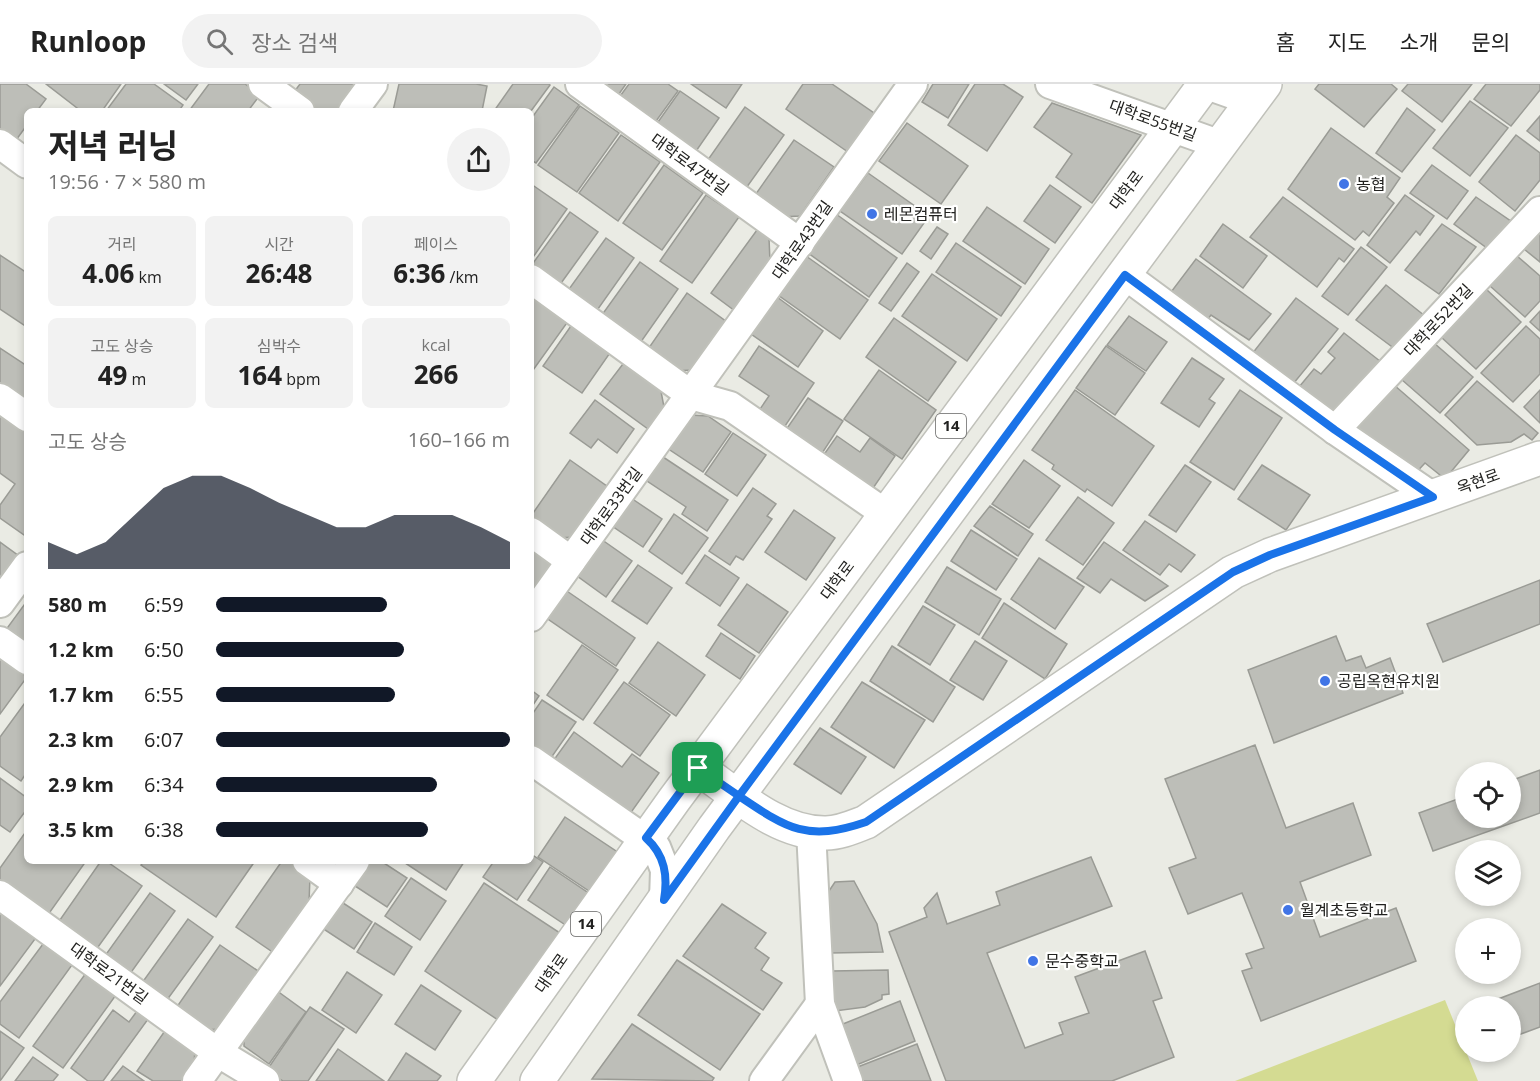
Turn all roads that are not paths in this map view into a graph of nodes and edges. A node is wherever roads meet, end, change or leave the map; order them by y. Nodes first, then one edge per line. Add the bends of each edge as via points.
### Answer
1 (263, 84) edge
2 (373, 84) edge
3 (580, 84) edge
4 (913, 84) edge
5 (1050, 84) edge
6 (1204, 84) edge
7 (1259, 93) edge
8 (296, 108) edge
9 (355, 108) edge
10 (1173, 127) junction
11 (0, 144) edge
12 (1221, 145) junction
13 (24, 162) edge
14 (1540, 211) edge
15 (800, 243) junction
16 (1125, 275) junction
17 (534, 281) edge
18 (691, 395) junction
19 (0, 398) edge
20 (24, 415) edge
21 (1335, 430) junction
22 (1540, 458) edge
23 (1433, 497) junction
24 (886, 514) junction
25 (534, 534) edge
26 (571, 561) junction
27 (24, 570) edge
28 (0, 603) edge
29 (534, 613) edge
30 (0, 641) edge
31 (24, 658) edge
32 (534, 762) edge
33 (698, 768) junction
34 (739, 796) junction
35 (811, 831) junction
36 (646, 838) junction
37 (311, 864) edge
38 (353, 864) edge
39 (339, 884) junction
40 (0, 895) edge
41 (664, 900) junction
42 (820, 1005) junction
43 (217, 1052) junction
44 (197, 1081) edge
45 (265, 1081) edge
46 (474, 1081) edge
47 (537, 1081) edge
48 (764, 1081) edge
49 (848, 1081) edge

1 - 8 street
2 - 9 street
3 - 15 street, 대학로47번길
4 - 15 street, 대학로43번길
5 - 10 street, 대학로55번길
6 - 7 street
6 - 10 main road, 대학로 / 14
7 - 12 main road
10 - 12 street, 대학로55번길
10 - 24 main road, 대학로 / 14
11 - 13 street
12 - 16 main road
14 - 21 street, 대학로52번길
15 - 18 street, 대학로43번길
16 - 21 street
16 - 34 main road
17 - 18 street
18 - 24 street via 730,406
18 - 26 street, 대학로33번길
19 - 20 street
21 - 23 street
22 - 23 main road, 옥현로
23 - 35 main road, 옥현로 via 1233,572 866,822 838,832
24 - 33 main road, 대학로 / 14
25 - 26 street
26 - 29 street, 대학로33번길
27 - 28 street
30 - 31 street
32 - 36 street
33 - 34 main road, 옥현로
33 - 36 main road, 대학로 / 14
34 - 35 main road, 옥현로 via 775,820
34 - 41 main road
35 - 42 street
36 - 41 street via 656,847 664,864
36 - 46 main road, 대학로 / 14
37 - 39 street
38 - 39 street
39 - 43 street
40 - 43 street, 대학로21번길
41 - 47 main road
42 - 48 street
42 - 49 street
43 - 44 street
43 - 45 street, 대학로21번길

